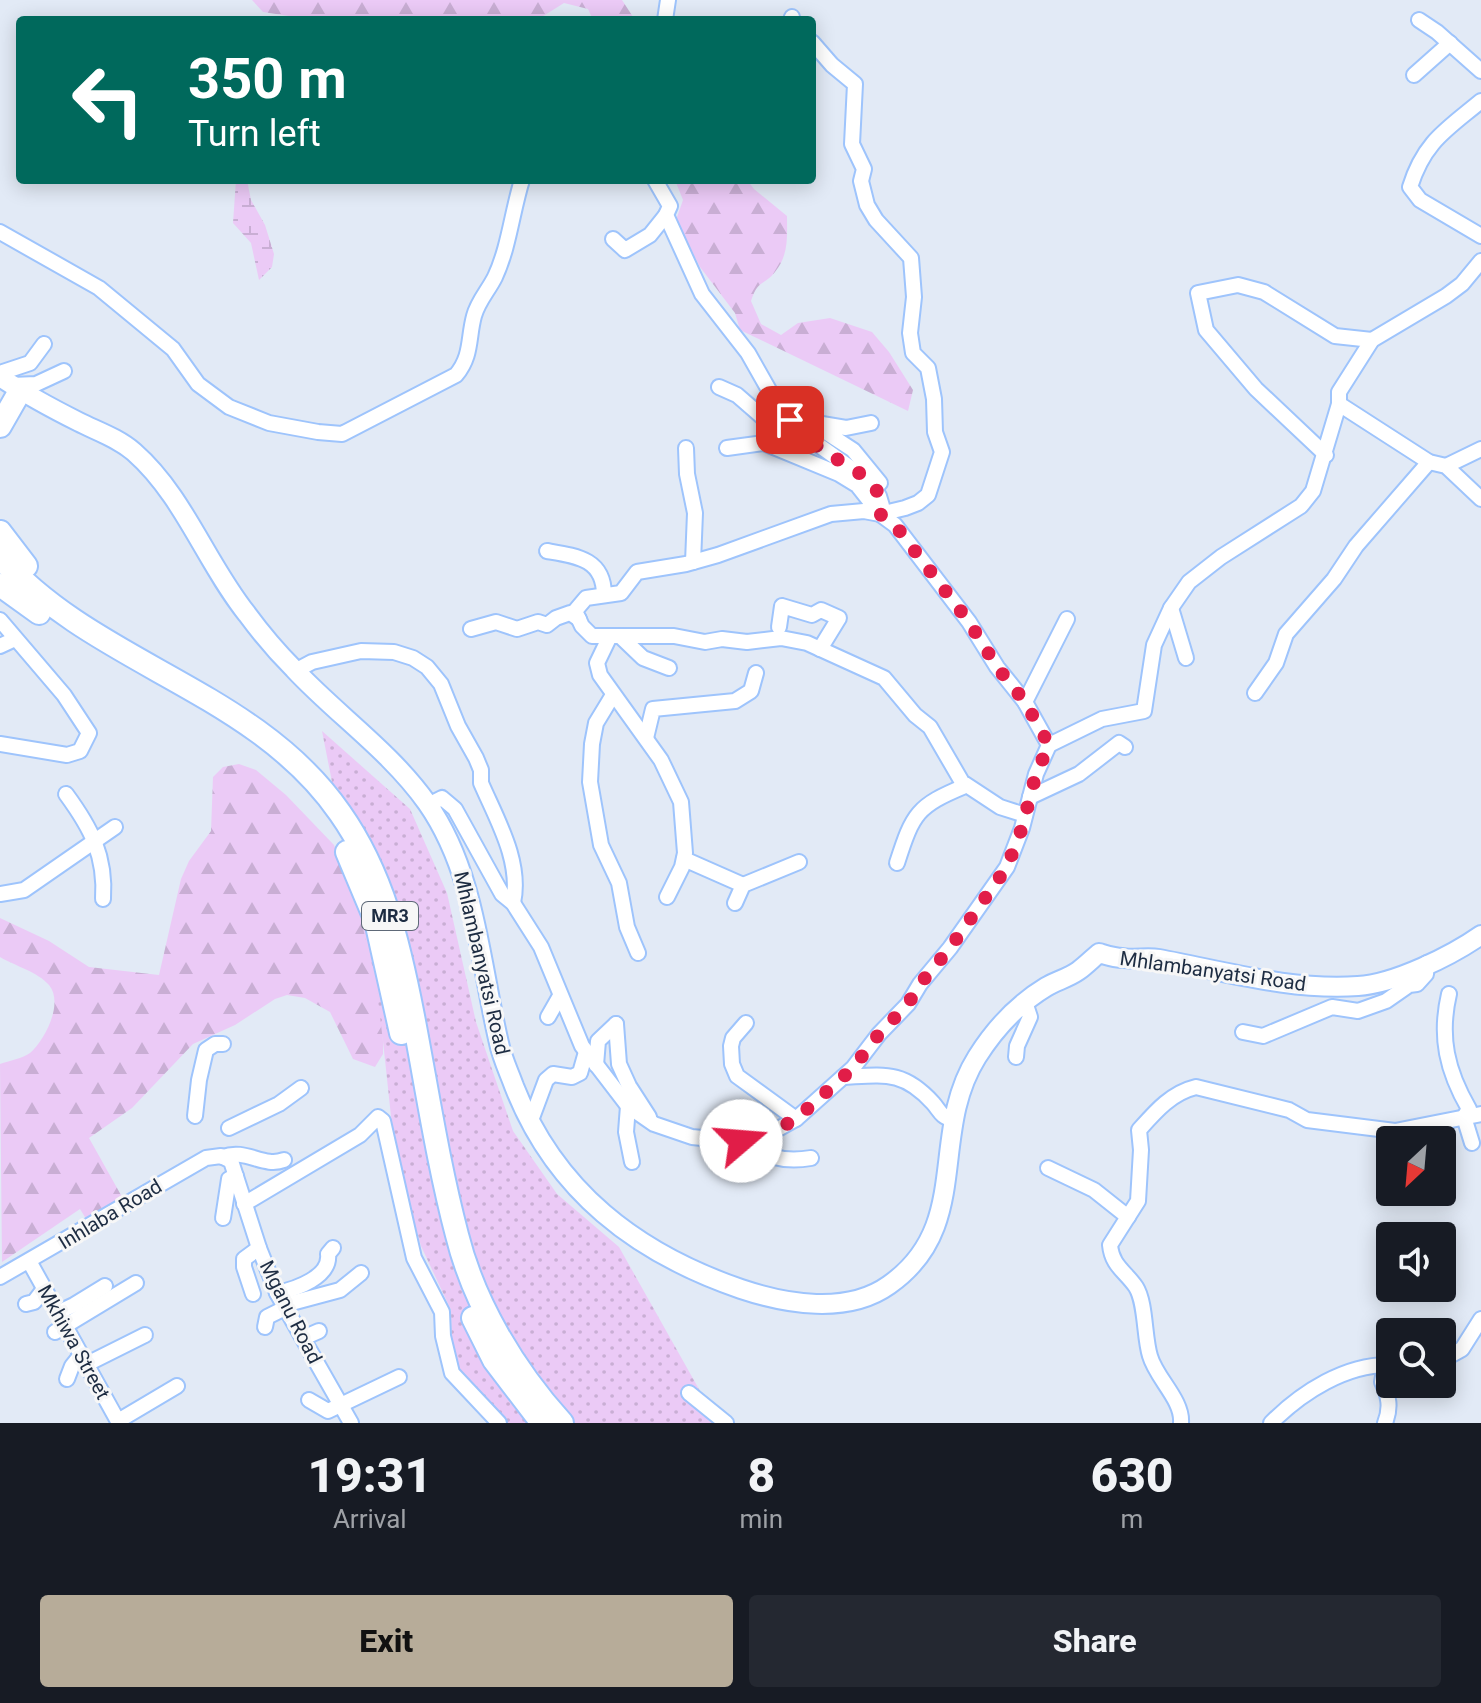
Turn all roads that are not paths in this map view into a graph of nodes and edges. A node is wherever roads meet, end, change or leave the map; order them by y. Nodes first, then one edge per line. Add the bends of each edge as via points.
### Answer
1 (1419, 20) dead end
2 (1450, 43) junction
3 (816, 47) edge
4 (1481, 71) edge
5 (1414, 75) dead end
6 (1481, 101) edge
7 (521, 184) edge
8 (657, 184) edge
9 (666, 215) junction
10 (0, 232) edge
11 (1481, 236) edge
12 (613, 239) dead end
13 (1481, 261) edge
14 (1372, 340) junction
15 (44, 344) dead end
16 (64, 371) dead end
17 (8, 382) edge
18 (719, 387) dead end
19 (1339, 404) junction
20 (871, 423) dead end
21 (0, 426) edge
22 (764, 443) junction
23 (686, 448) dead end
24 (727, 448) dead end
25 (1481, 449) edge
26 (1326, 455) junction
27 (1429, 462) junction
28 (1446, 466) junction
29 (1481, 499) edge
30 (880, 514) junction
31 (0, 532) edge
32 (547, 551) dead end
33 (0, 557) edge
34 (693, 562) junction
35 (0, 576) edge
36 (0, 585) edge
37 (604, 595) junction
38 (1171, 608) junction
39 (39, 613) junction
40 (579, 619) junction
41 (1067, 619) dead end
42 (0, 620) edge
43 (779, 627) dead end
44 (471, 629) dead end
45 (615, 636) junction
46 (15, 639) junction
47 (0, 646) edge
48 (820, 649) junction
49 (1186, 658) dead end
50 (155, 667) junction
51 (669, 668) dead end
52 (295, 671) junction
53 (756, 673) dead end
54 (1255, 693) dead end
55 (613, 695) junction
56 (1025, 702) junction
57 (646, 738) junction
58 (0, 744) edge
59 (1049, 745) junction
60 (1125, 747) dead end
61 (965, 786) junction
62 (66, 794) dead end
63 (1030, 797) junction
64 (428, 805) junction
65 (1025, 815) junction
66 (115, 827) dead end
67 (93, 842) junction
68 (684, 859) junction
69 (799, 862) dead end
70 (897, 863) dead end
71 (743, 885) junction
72 (0, 894) edge
73 (667, 897) dead end
74 (103, 899) dead end
75 (513, 903) junction
76 (735, 903) dead end
77 (1481, 935) edge
78 (638, 953) dead end
79 (1427, 963) junction
80 (1449, 994) dead end
81 (560, 996) junction
82 (1025, 1002) junction
83 (548, 1017) dead end
84 (746, 1023) dead end
85 (1243, 1032) dead end
86 (223, 1044) dead end
87 (586, 1052) junction
88 (1016, 1057) dead end
89 (596, 1065) junction
90 (843, 1077) junction
91 (301, 1088) dead end
92 (628, 1106) junction
93 (1481, 1114) edge
94 (195, 1116) dead end
95 (1464, 1117) junction
96 (796, 1119) junction
97 (952, 1119) junction
98 (530, 1123) junction
99 (654, 1124) junction
100 (229, 1128) dead end
101 (741, 1141) junction
102 (1472, 1143) dead end
103 (222, 1157) junction
104 (811, 1158) dead end
105 (284, 1160) dead end
106 (632, 1162) dead end
107 (1048, 1168) dead end
108 (236, 1176) junction
109 (244, 1204) junction
110 (1128, 1217) junction
111 (223, 1218) dead end
112 (259, 1248) junction
113 (333, 1248) dead end
114 (29, 1261) junction
115 (361, 1273) dead end
116 (0, 1277) edge
117 (136, 1283) dead end
118 (105, 1286) dead end
119 (44, 1289) junction
120 (253, 1294) dead end
121 (282, 1302) junction
122 (26, 1304) dead end
123 (57, 1313) junction
124 (1481, 1319) edge
125 (265, 1327) dead end
126 (59, 1330) junction
127 (319, 1331) dead end
128 (145, 1335) dead end
129 (303, 1338) junction
130 (1456, 1352) edge
131 (82, 1360) junction
132 (1376, 1364) edge
133 (399, 1377) dead end
134 (67, 1379) dead end
135 (177, 1386) dead end
136 (689, 1393) dead end
137 (1388, 1398) edge
138 (309, 1400) dead end
139 (340, 1404) junction
140 (119, 1422) edge
141 (351, 1423) edge
142 (499, 1423) edge
143 (542, 1423) edge
144 (562, 1423) edge
145 (726, 1423) edge
146 (1181, 1423) edge
147 (1271, 1423) edge
148 (1385, 1423) edge

1 - 2 street
2 - 4 street
2 - 5 street
3 - 30 street via 855,84 852,144 864,169 867,205 911,258 913,353 928,368 942,452 928,495
6 - 11 street via 1432,142 1410,187 1420,200
7 - 10 street via 495,276 473,319 465,365 456,375 342,434 269,423 229,407 198,384 173,349 99,288
8 - 9 street via 670,206
9 - 12 street via 650,235 625,250
9 - 30 street via 702,294 748,353 778,406 803,434 869,481 879,496
13 - 14 street via 1446,296
14 - 19 street via 1339,392
14 - 26 street via 1335,336 1264,292 1238,285 1198,293 1206,330 1256,389
15 - 17 street
16 - 17 street via 36,384
17 - 21 highway
17 - 52 main road, Mhlambanyatsi Road via 129,448 153,471 244,612
18 - 22 street via 768,422
19 - 26 street
19 - 27 street
20 - 30 street via 846,428 810,422 853,450 879,481 888,499
22 - 24 street
22 - 30 street via 848,480
23 - 34 street via 695,513
25 - 28 street
26 - 38 street via 1313,491 1301,506 1189,582
27 - 28 street
27 - 54 street via 1286,634 1276,663
28 - 29 street
30 - 34 street via 831,514
30 - 56 street via 895,525
31 - 50 highway via 16,556 59,596
32 - 37 street via 587,561 604,580
33 - 50 highway, MR3 via 69,618
34 - 37 street via 637,572 621,593
35 - 39 highway, MR3
36 - 39 highway
37 - 40 street via 586,598 575,611
38 - 49 street
38 - 59 street via 1154,645 1144,711 1102,719
39 - 143 highway, MR3 via 243,735 283,769 325,817 352,860 376,921 447,1246 494,1360
40 - 44 street via 570,613 547,625 538,622 517,629 496,622
40 - 45 street via 592,636
41 - 56 street
42 - 46 street
43 - 48 street via 782,606 812,615 821,610 839,618
45 - 48 street via 705,642 781,638
45 - 51 street via 643,658
45 - 55 street via 597,663
46 - 47 street
46 - 58 street via 89,733 80,751 67,755
48 - 61 street via 884,678 930,727
50 - 144 highway, MR3 via 214,701 296,762 340,812 375,875 398,940 457,1237 493,1326
52 - 64 main road, Mhlambanyatsi Road via 390,759
52 - 75 street via 361,651 394,652 427,667 441,684 481,770 481,783 514,863
53 - 57 street via 751,691 735,701 653,709
55 - 57 street
55 - 78 street via 596,723 590,782 601,845 619,883
56 - 59 street
57 - 68 street via 681,802
59 - 63 street
60 - 63 street via 1119,743 1079,774
61 - 65 street
61 - 70 street via 925,805 915,816
62 - 67 street
63 - 65 street
64 - 75 street via 442,798 455,809 502,894
64 - 98 main road, Mhlambanyatsi Road via 458,860 500,1049
65 - 90 street via 1007,867 908,1004
66 - 67 street
67 - 72 street via 24,890
67 - 74 street via 103,864
68 - 71 street
68 - 73 street
69 - 71 street
71 - 76 street
75 - 81 street via 541,947
77 - 79 main road, Mhlambanyatsi Road
79 - 82 main road, Mhlambanyatsi Road via 1361,986 1321,987 1099,953
79 - 85 street via 1417,984 1386,1001 1358,1011 1332,1007 1263,1036
80 - 95 street via 1443,1020 1445,1047 1469,1109
81 - 83 street
81 - 87 street
82 - 88 street via 1030,1017
82 - 97 main road, Mhlambanyatsi Road via 976,1059
84 - 96 street via 731,1046 737,1076
86 - 94 street via 206,1050
87 - 89 street
87 - 98 street via 580,1073 553,1074 546,1080
89 - 92 street
89 - 99 street via 598,1041 616,1024 619,1064
90 - 96 street
90 - 97 street via 890,1074 919,1090 943,1117
91 - 100 street
92 - 99 street
92 - 106 street
93 - 95 street
95 - 102 street
95 - 110 street via 1395,1131 1307,1120 1289,1110 1196,1087 1182,1090 1139,1130 1138,1201
96 - 101 street via 760,1139
97 - 98 main road, Mhlambanyatsi Road via 941,1215 922,1256 885,1289 859,1299 818,1304 745,1291 637,1240 583,1196
99 - 101 street via 692,1137
101 - 104 street via 767,1157
103 - 105 street via 241,1154 273,1164
103 - 108 street, Mganu Road via 231,1161
103 - 114 street, Inhlaba Road via 206,1158
107 - 110 street via 1094,1190
108 - 109 street, Mganu Road
108 - 111 street via 225,1189
109 - 112 street, Mganu Road
109 - 142 street via 360,1135 378,1117 383,1121 414,1258 442,1312 452,1373
110 - 146 street via 1110,1245 1112,1261 1138,1289 1150,1356 1179,1406
112 - 120 street via 244,1259
112 - 121 street, Mganu Road
113 - 121 street via 326,1269 306,1274
114 - 116 street, Inhlaba Road
114 - 119 street, Mkhiwa Street
115 - 121 street via 340,1290
117 - 126 street
118 - 123 street
119 - 122 street
119 - 123 street, Mkhiwa Street
121 - 125 street
121 - 129 street, Mganu Road
123 - 126 street, Mkhiwa Street
124 - 130 street
126 - 131 street, Mkhiwa Street
127 - 129 street
128 - 131 street
129 - 139 street, Mganu Road
131 - 134 street via 72,1366
131 - 140 street, Mkhiwa Street
132 - 147 street via 1310,1390
133 - 139 street
135 - 140 street
136 - 145 street
137 - 148 street
138 - 139 street via 328,1411
139 - 141 street, Mganu Road

